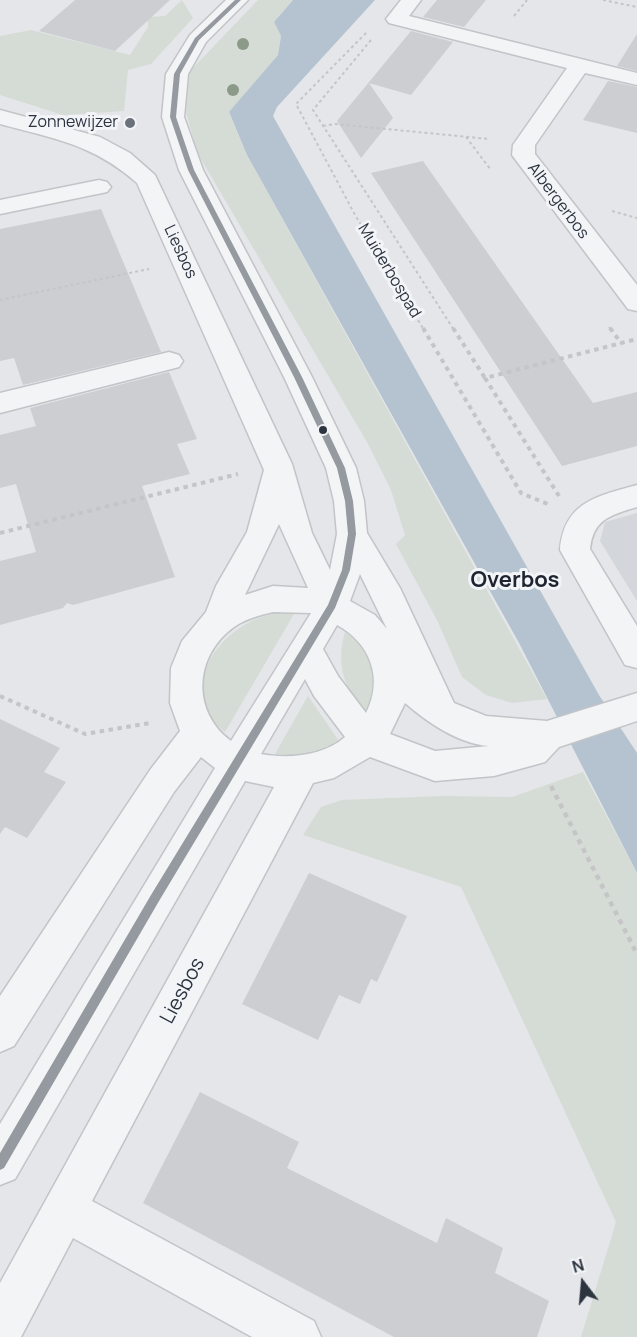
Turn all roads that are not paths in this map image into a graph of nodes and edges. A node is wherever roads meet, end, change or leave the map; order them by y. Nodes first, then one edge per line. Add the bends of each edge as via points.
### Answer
1 (238, 0) edge
2 (411, 0) edge
3 (580, 65) junction
4 (637, 79) edge
5 (0, 117) edge
6 (99, 187) dead end
7 (0, 207) edge
8 (637, 303) edge
9 (169, 361) dead end
10 (0, 403) edge
11 (278, 468) junction
12 (637, 496) edge
13 (352, 534) junction
14 (332, 606) junction
15 (219, 621) junction
16 (306, 648) junction
17 (637, 655) edge
18 (391, 671) junction
19 (631, 709) edge
20 (440, 712) junction
21 (194, 725) junction
22 (368, 741) junction
23 (540, 744) junction
24 (239, 763) junction
25 (301, 772) junction
26 (0, 1032) edge
27 (0, 1164) edge
28 (65, 1210) junction
29 (0, 1329) edge
30 (298, 1337) edge

1 - 13 street via 197,39 177,74 173,117 191,170 298,377 340,468
2 - 3 street via 393,19
3 - 4 street
3 - 8 street, Albergerbos via 524,146 524,155
5 - 11 street, Liesbos via 92,142 122,158 147,180
6 - 7 street
9 - 10 street
11 - 14 street, Liesbos via 297,532
11 - 15 street via 262,533 232,586
12 - 17 street via 577,517 575,533 576,550
13 - 14 street via 346,570
13 - 20 street via 384,588
14 - 15 street via 303,599 273,599 244,607
14 - 16 street
14 - 18 street via 360,621 380,643
15 - 21 street via 199,641 187,665 183,690
16 - 22 street via 326,686
16 - 24 street
18 - 20 street
18 - 22 street via 386,711
19 - 23 street
20 - 23 street via 483,731
21 - 24 street via 217,751
21 - 26 street
22 - 23 street via 435,766 494,760
22 - 25 street via 326,766
24 - 25 street via 269,772
24 - 27 street via 155,898
25 - 28 street, Liesbos
28 - 29 street, Liesbos
28 - 30 street

